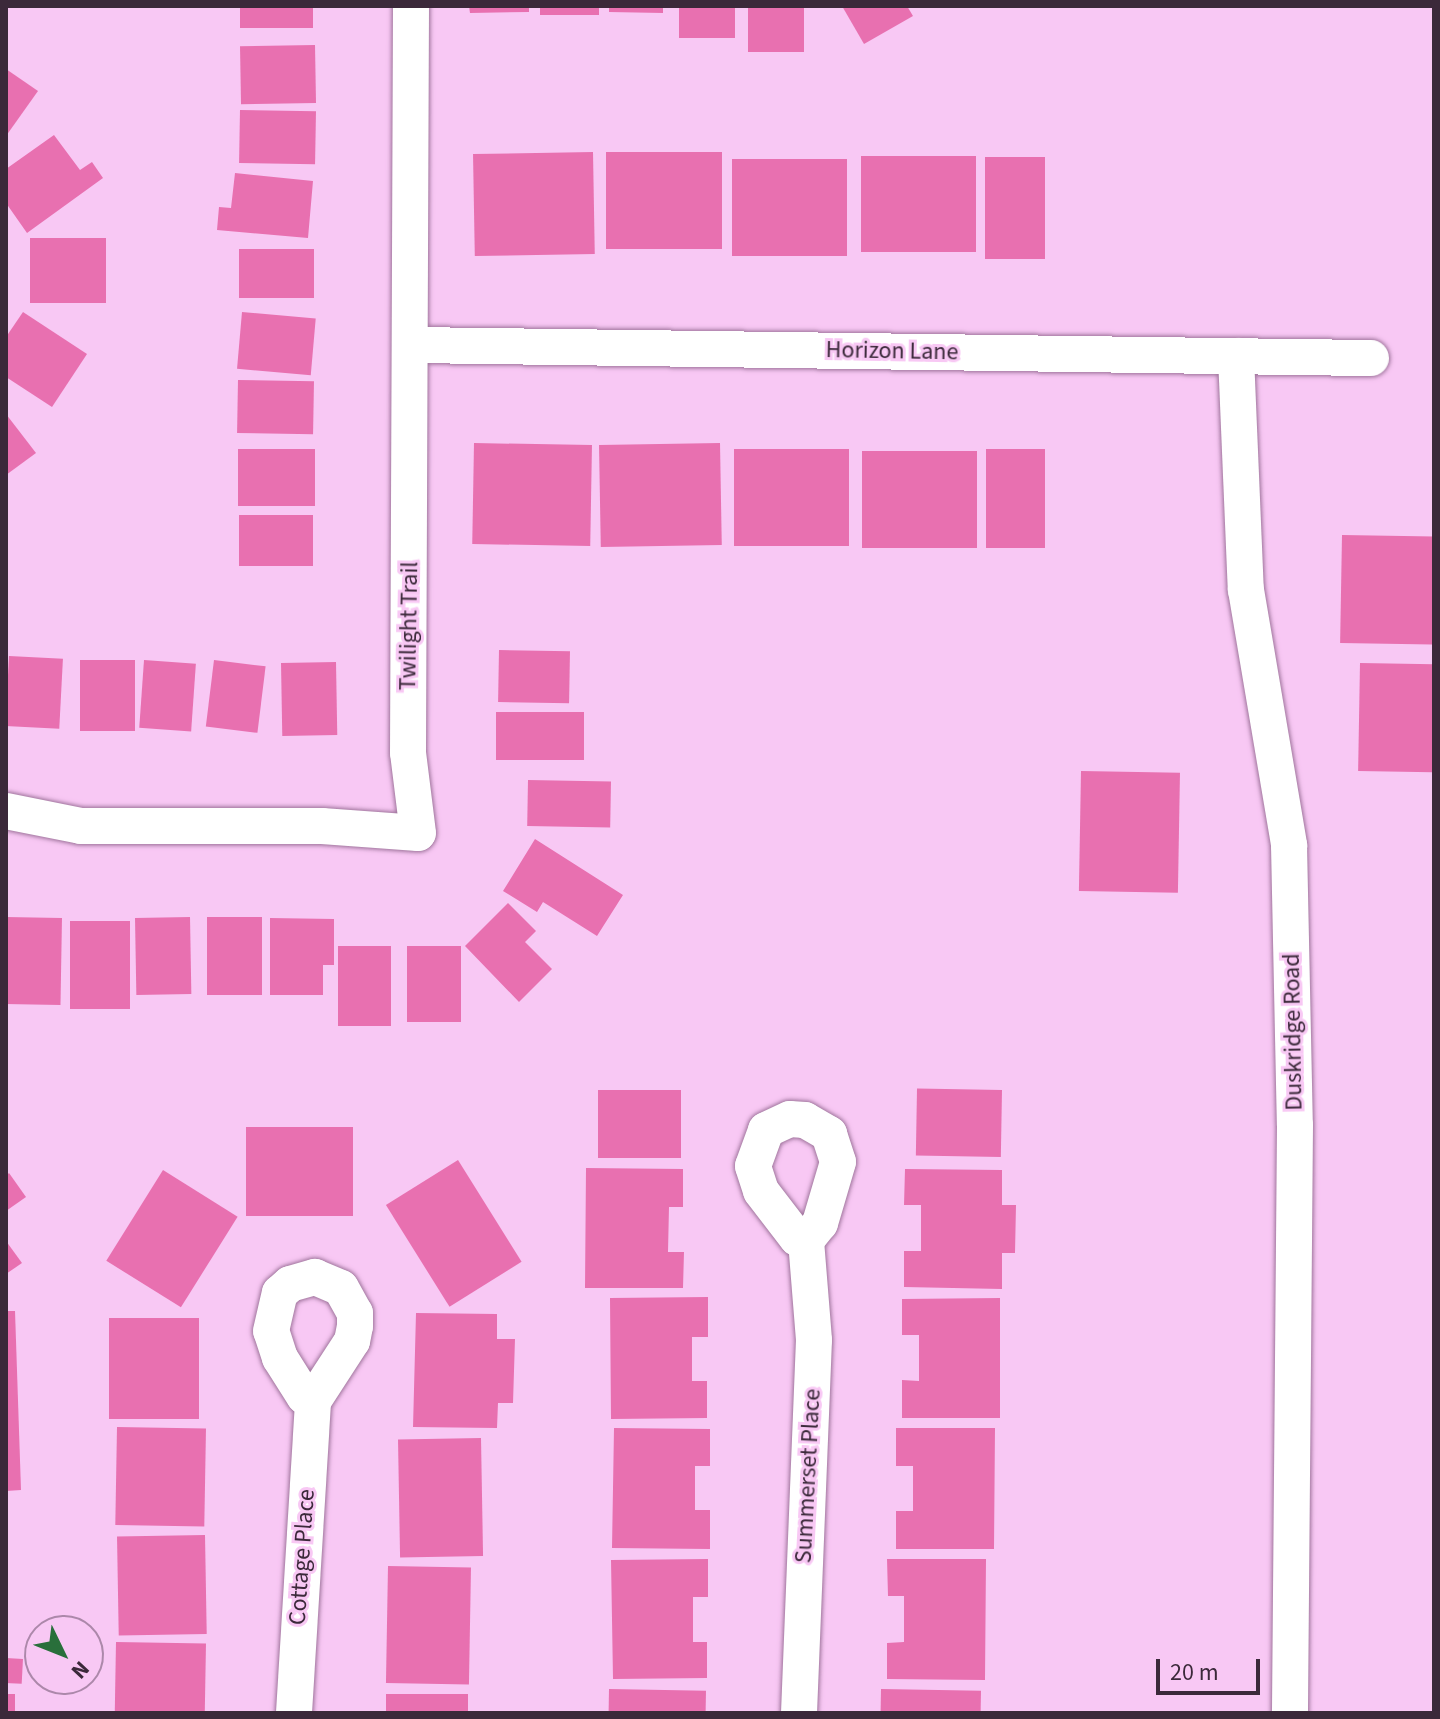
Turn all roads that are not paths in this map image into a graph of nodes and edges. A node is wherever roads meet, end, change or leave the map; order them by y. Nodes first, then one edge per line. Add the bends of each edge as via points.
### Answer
1 (411, 6) edge
2 (413, 345) junction
3 (1236, 356) junction
4 (1371, 358) dead end
5 (6, 811) edge
6 (806, 1240) dead end
7 (313, 1401) dead end
8 (294, 1713) edge
9 (799, 1713) edge
10 (1290, 1713) edge

1 - 2 street, Twilight Trail
2 - 3 street, Horizon Lane
2 - 5 street, Twilight Trail via 408,753 418,833 322,826 81,826
3 - 4 street, Horizon Lane
3 - 10 street, Duskridge Road via 1246,590 1289,845 1295,1125
6 - 9 street, Summerset Place via 814,1340
7 - 8 street, Cottage Place

